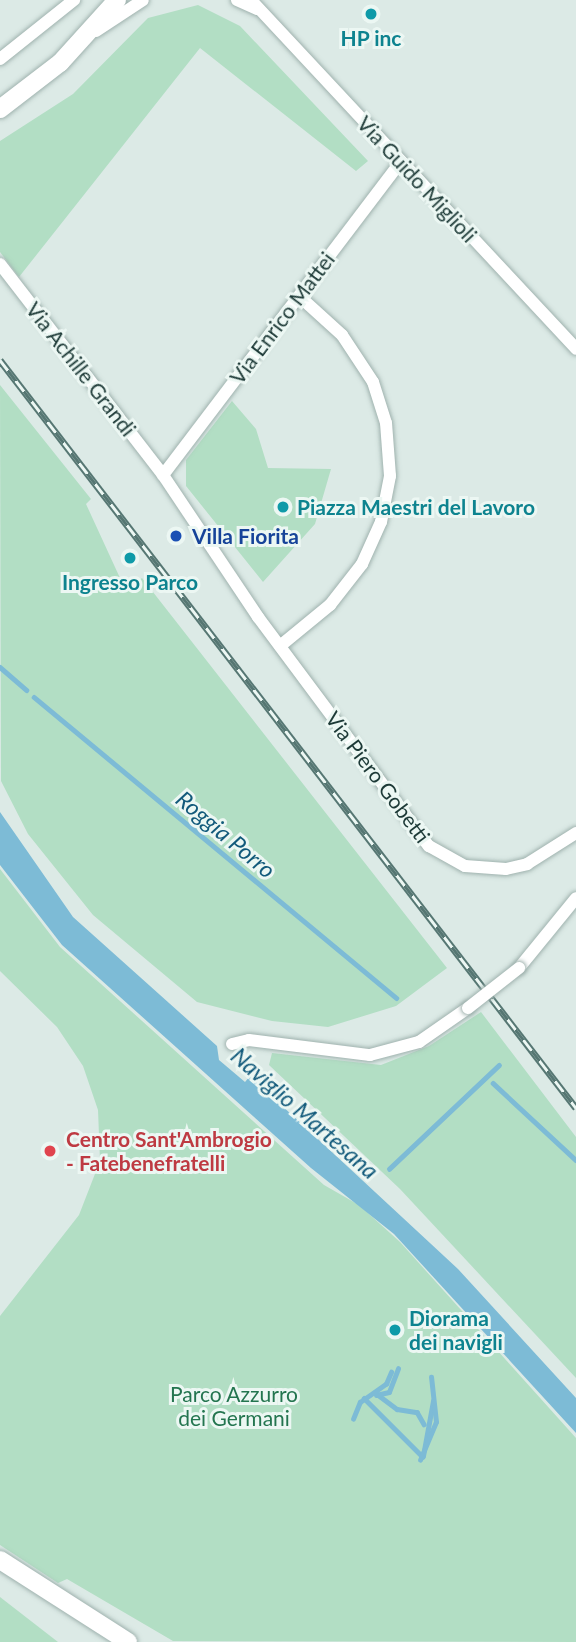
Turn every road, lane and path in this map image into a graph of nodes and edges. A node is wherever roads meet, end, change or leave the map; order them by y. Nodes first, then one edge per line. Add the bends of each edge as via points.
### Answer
1 (74, 0) edge
2 (117, 0) edge
3 (143, 0) edge
4 (237, 0) edge
5 (254, 5) edge
6 (87, 37) junction
7 (0, 59) edge
8 (0, 109) edge
9 (401, 162) junction
10 (0, 264) edge
11 (299, 296) junction
12 (576, 349) edge
13 (163, 474) junction
14 (280, 646) junction
15 (576, 833) edge
16 (576, 898) edge
17 (232, 1044) dead end
18 (0, 1560) edge
19 (123, 1641) edge

1 - 7 street
2 - 6 main road
3 - 6 street
4 - 5 street
5 - 9 street, Via Guido Miglioli
6 - 8 main road
9 - 11 street, Via Enrico Mattei
9 - 12 street, Via Guido Miglioli
10 - 13 street, Via Achille Grandi
11 - 13 street, Via Enrico Mattei
11 - 14 street via 338,331 366,370 386,423 390,476 381,522 362,564 330,604
13 - 14 street, Via Piero Gobetti
14 - 15 street, Via Piero Gobetti via 436,851 472,868 506,869 527,864
16 - 17 street, bridge via 519,968 419,1042 370,1055 249,1040
18 - 19 main road

